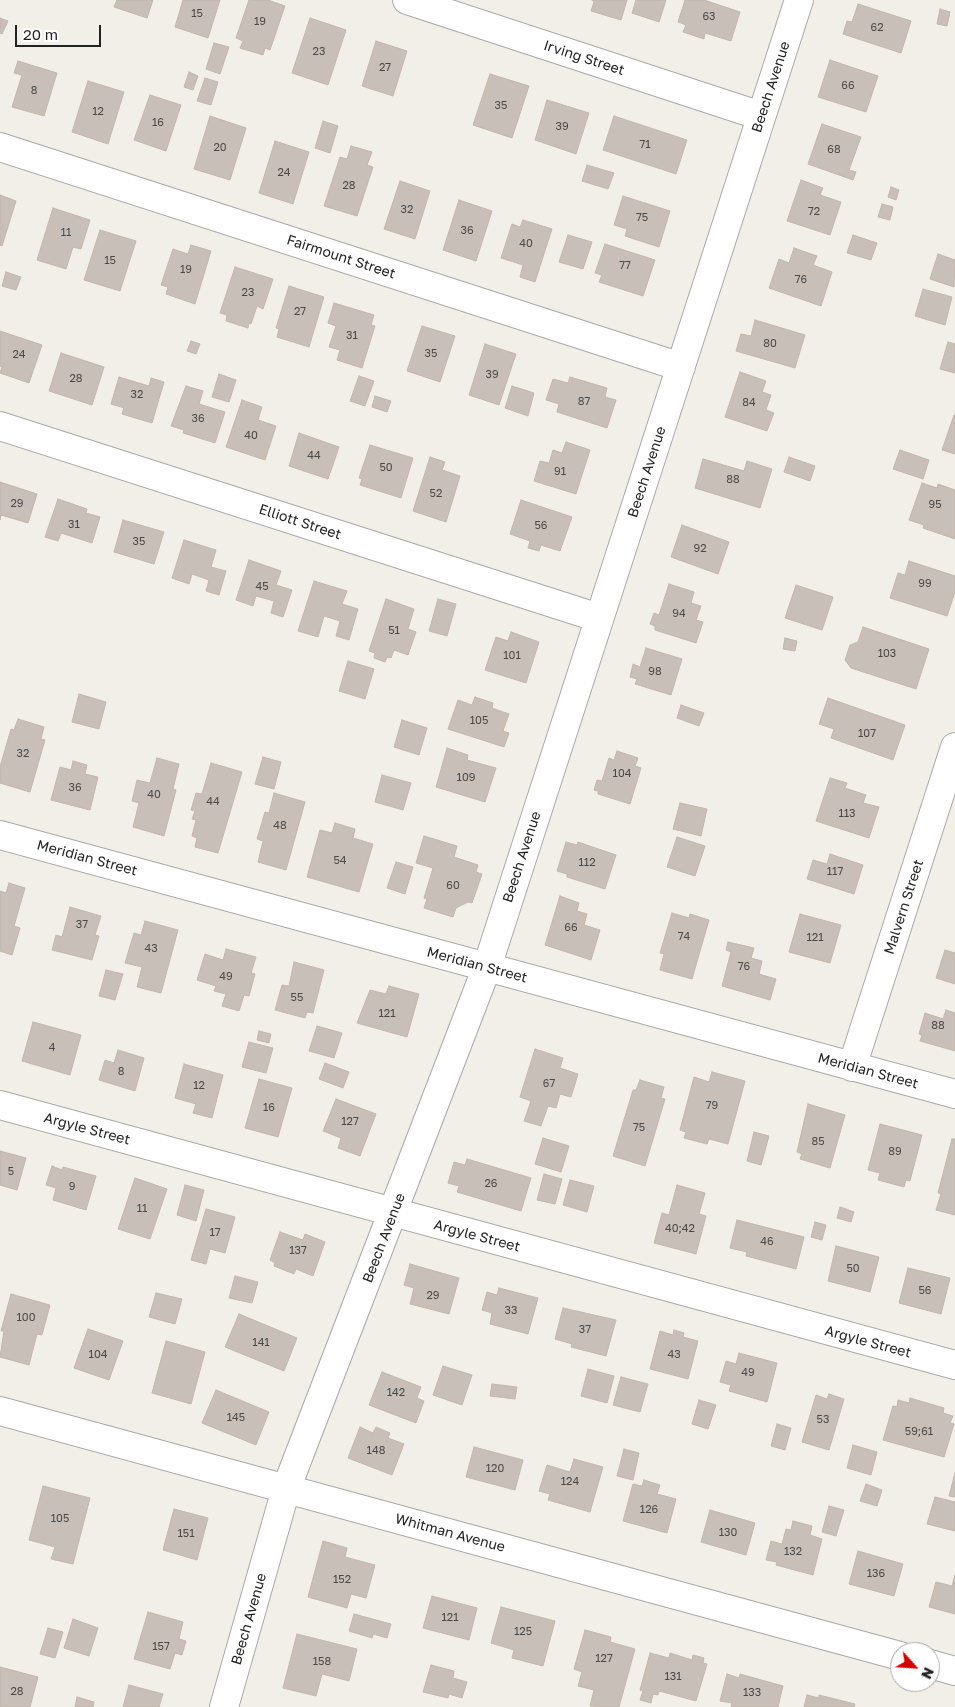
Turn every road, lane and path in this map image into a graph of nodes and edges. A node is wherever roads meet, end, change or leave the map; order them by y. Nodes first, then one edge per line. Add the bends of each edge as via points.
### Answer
1 (407, 0) edge
2 (799, 0) edge
3 (761, 116) junction
4 (0, 147) edge
5 (681, 366) junction
6 (0, 426) edge
7 (599, 618) junction
8 (955, 748) edge
9 (0, 835) edge
10 (487, 968) junction
11 (852, 1067) junction
12 (955, 1094) edge
13 (0, 1105) edge
14 (394, 1213) junction
15 (955, 1365) edge
16 (0, 1410) edge
17 (286, 1489) junction
18 (890, 1653) edge
19 (940, 1667) edge
20 (955, 1671) edge
21 (224, 1707) edge

1 - 3 street, Irving Street
2 - 3 street, Beech Avenue
3 - 5 street, Beech Avenue
4 - 5 street, Fairmount Street
5 - 7 street, Beech Avenue
6 - 7 street, Elliott Street
7 - 10 street, Beech Avenue
8 - 11 street, Malvern Street
9 - 10 street, Meridian Street
10 - 11 street, Meridian Street
10 - 14 street, Beech Avenue
11 - 12 street, Meridian Street
13 - 14 street, Argyle Street
14 - 15 street, Argyle Street
14 - 17 street, Beech Avenue
16 - 17 street, Whitman Avenue
17 - 18 street, Whitman Avenue
17 - 21 street, Beech Avenue
19 - 20 street

